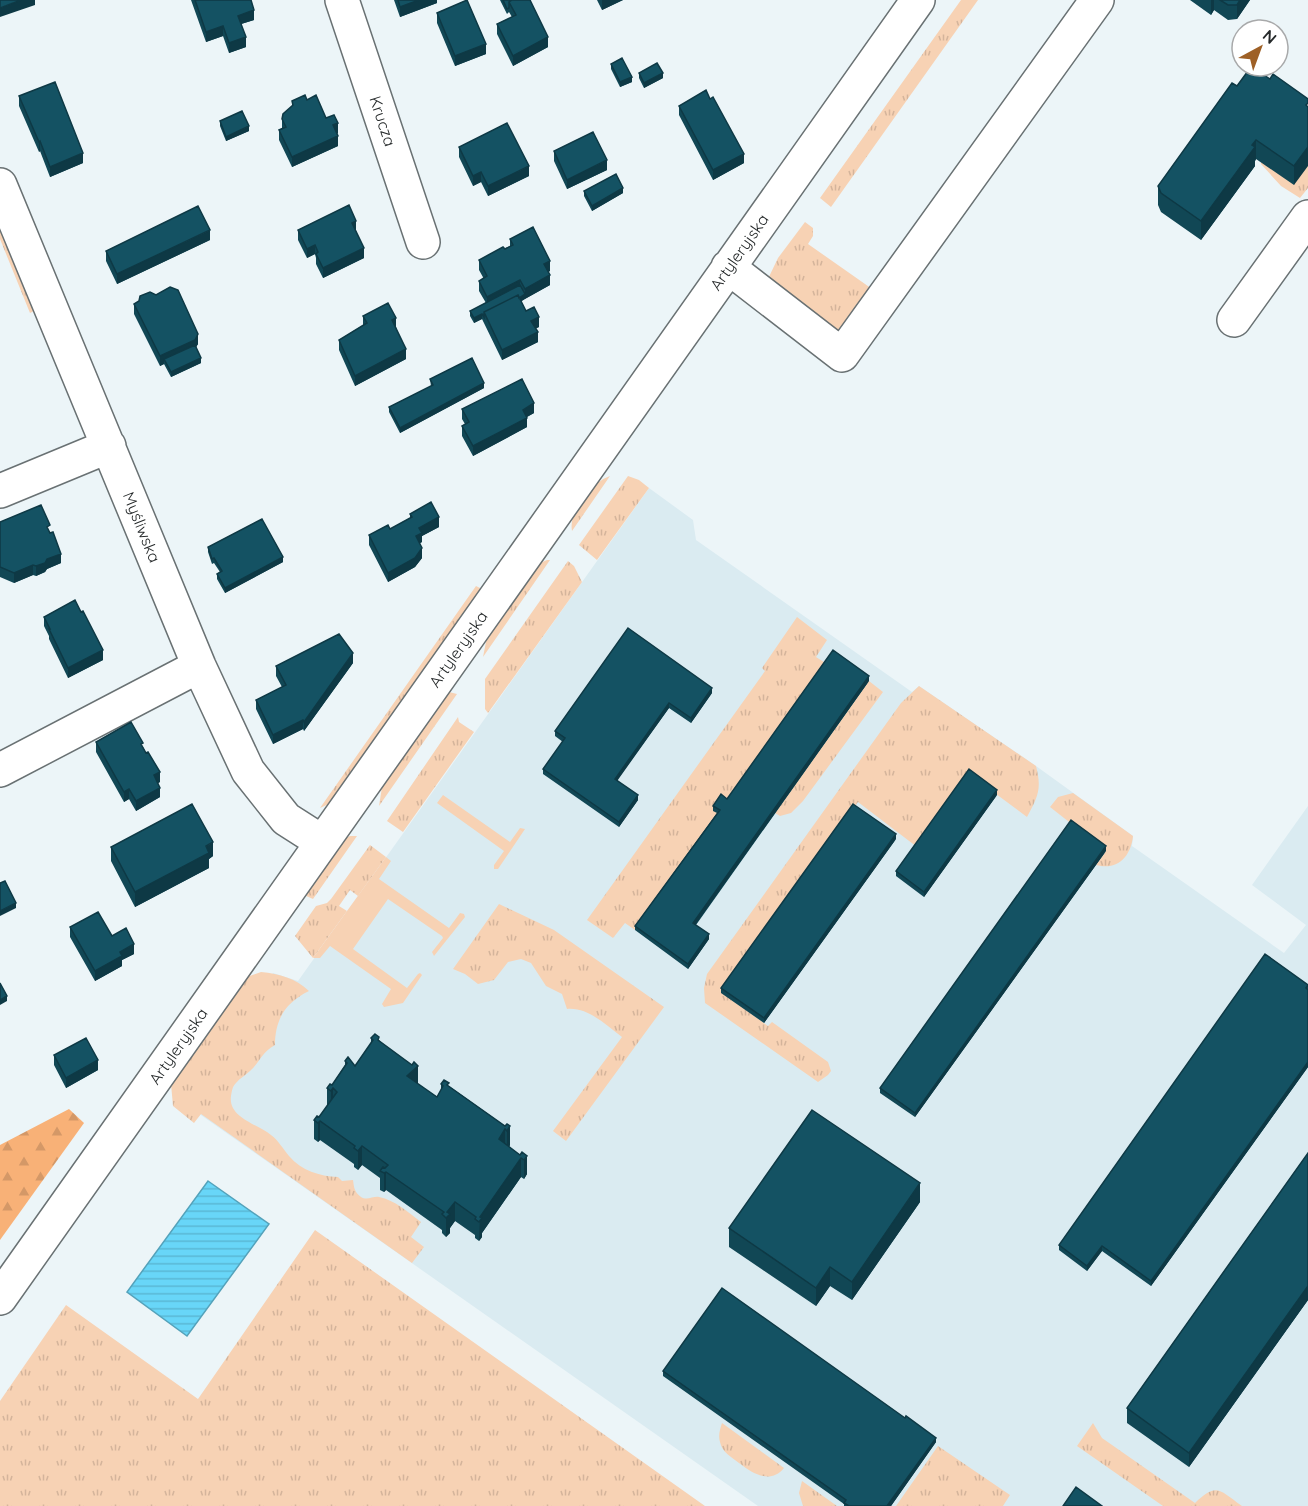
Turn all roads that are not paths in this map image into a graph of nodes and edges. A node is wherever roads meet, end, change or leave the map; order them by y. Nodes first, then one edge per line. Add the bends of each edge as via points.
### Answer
1 (342, 0) edge
2 (918, 0) edge
3 (1097, 0) edge
4 (0, 184) edge
5 (1308, 218) edge
6 (423, 242) dead end
7 (728, 267) junction
8 (1234, 320) dead end
9 (109, 446) junction
10 (0, 491) edge
11 (199, 666) junction
12 (0, 770) edge
13 (322, 842) junction
14 (0, 1298) edge

1 - 6 street, Krucza
2 - 7 street, Artyleryjska
3 - 7 street via 842,356
4 - 9 street, Myśliwska
5 - 8 street
7 - 13 street, Artyleryjska
9 - 10 street
9 - 11 street, Myśliwska
11 - 12 street
11 - 13 street, Myśliwska via 248,771 286,819
13 - 14 street, Artyleryjska

